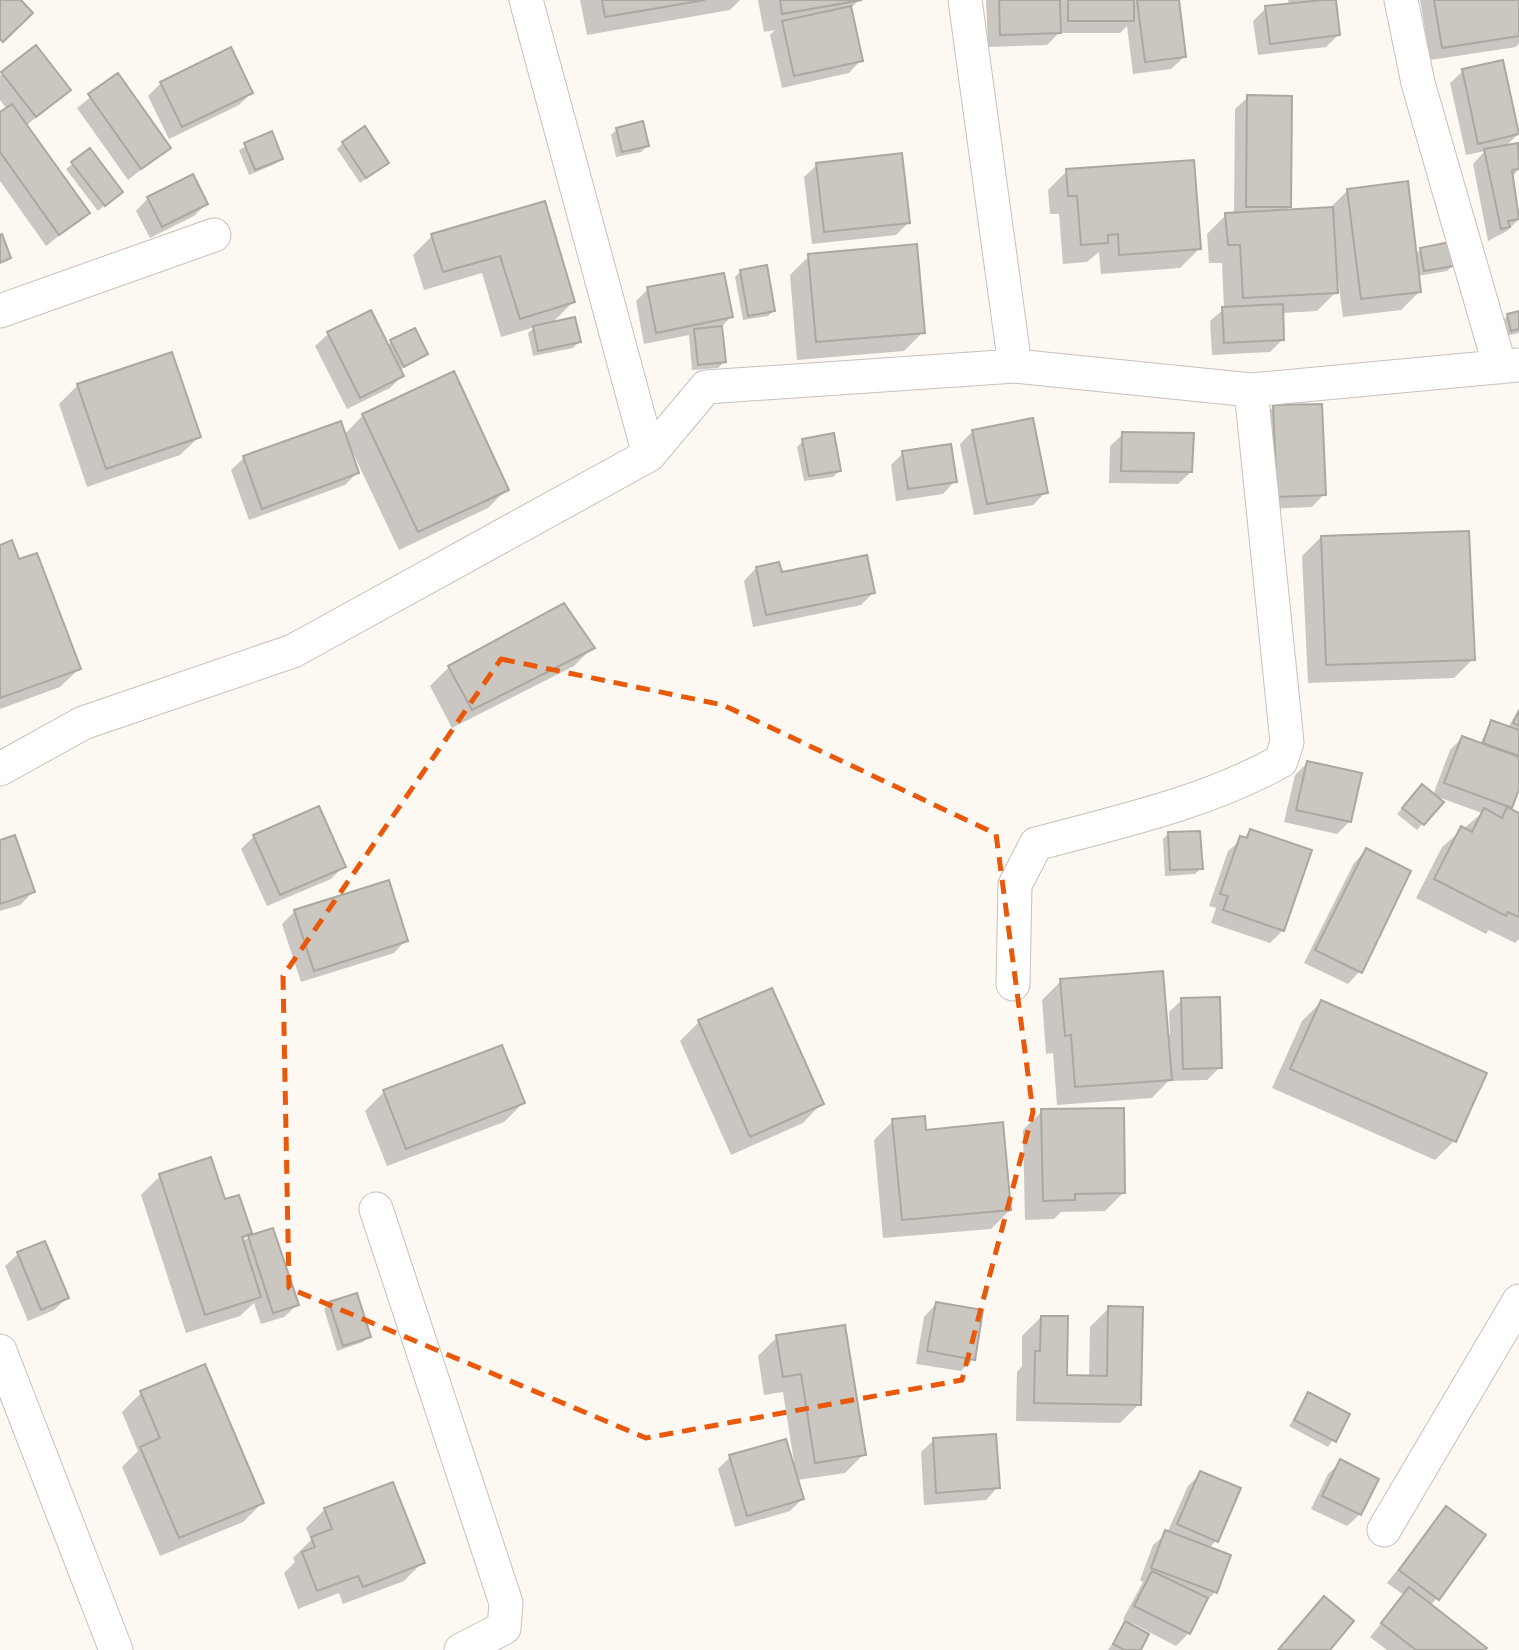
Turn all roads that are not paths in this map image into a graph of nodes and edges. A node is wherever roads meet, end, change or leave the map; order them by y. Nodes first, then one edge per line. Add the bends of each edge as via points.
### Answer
1 (526, 0) edge
2 (965, 0) edge
3 (1401, 0) edge
4 (214, 235) dead end
5 (0, 311) edge
6 (1015, 366) junction
7 (1510, 366) edge
8 (1251, 390) junction
9 (649, 455) junction
10 (0, 769) edge
11 (1013, 984) dead end
12 (376, 1209) dead end
13 (1519, 1301) edge
14 (0, 1351) edge
15 (1384, 1530) dead end
16 (116, 1650) edge
17 (461, 1650) edge

1 - 9 street
2 - 6 street
3 - 7 street via 1418,83
4 - 5 street
6 - 8 street
6 - 9 street via 706,387
7 - 8 street
8 - 11 street via 1287,742 1281,761 1146,815 1036,844 1014,885
9 - 10 street via 293,651 83,723
12 - 17 street via 506,1603 504,1628
13 - 15 street
14 - 16 street

